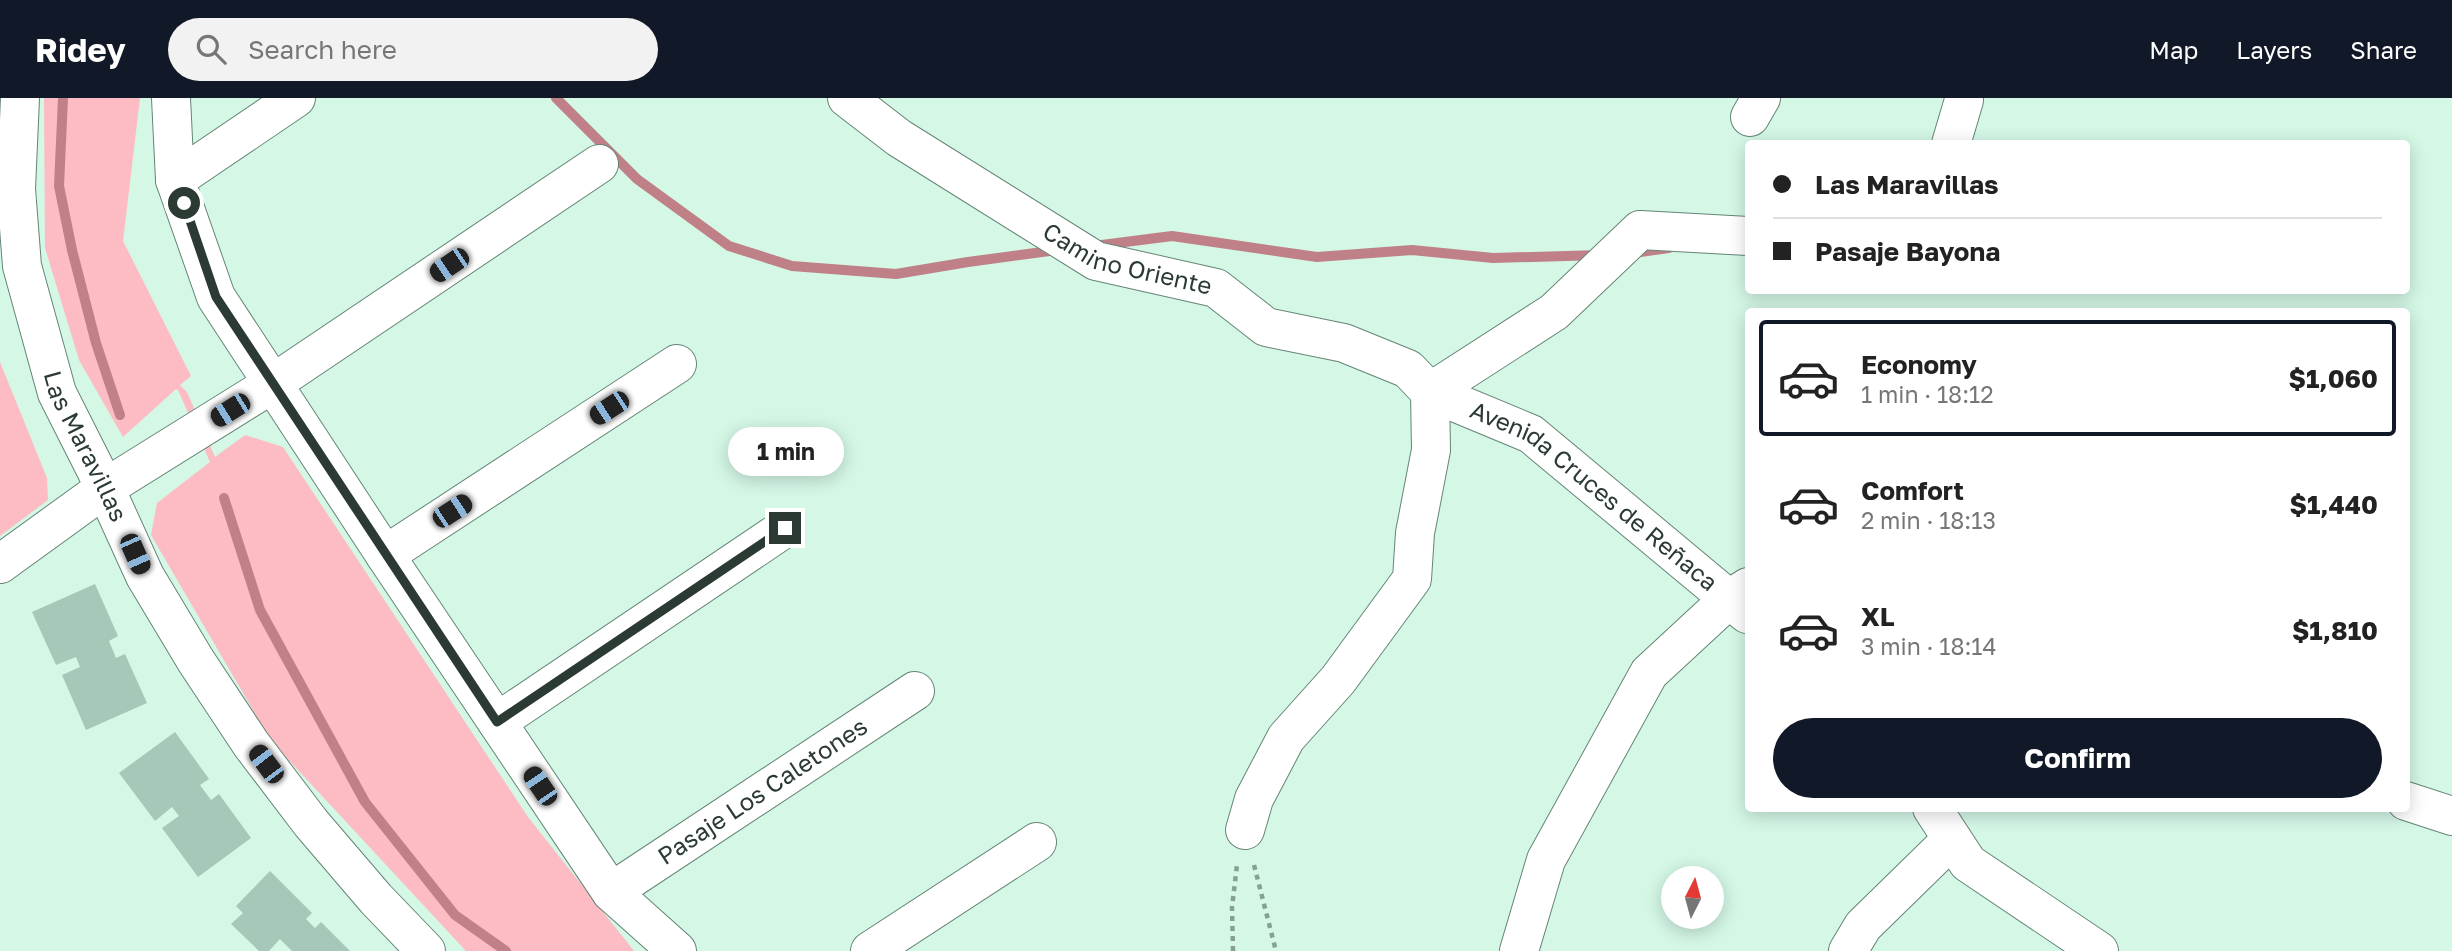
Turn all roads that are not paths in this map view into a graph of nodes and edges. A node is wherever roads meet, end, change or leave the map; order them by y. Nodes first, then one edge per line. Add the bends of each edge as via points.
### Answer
1 (20, 98) edge
2 (172, 98) edge
3 (296, 98) edge
4 (1964, 100) dead end
5 (870, 106) edge
6 (1952, 140) edge
7 (599, 164) dead end
8 (176, 180) junction
9 (1745, 236) edge
10 (677, 364) dead end
11 (272, 384) junction
12 (1430, 392) junction
13 (105, 488) junction
14 (785, 528) dead end
15 (385, 555) junction
16 (0, 564) edge
17 (1742, 601) edge
18 (915, 691) dead end
19 (497, 722) junction
20 (2410, 801) edge
21 (2452, 816) edge
22 (1942, 824) edge
23 (1245, 830) road end
24 (1037, 842) dead end
25 (611, 892) junction
26 (426, 951) edge
27 (677, 951) edge
28 (870, 951) edge
29 (1519, 951) edge
30 (1847, 951) edge
31 (2099, 951) edge

1 - 13 street, Las Maravillas via 16,189 22,266 57,393
2 - 8 street
3 - 8 street
4 - 6 street
5 - 12 street, Camino Oriente via 899,138 1096,261 1216,288 1266,327 1344,343 1408,369
7 - 11 street
8 - 11 street via 216,297
9 - 12 street via 1640,230 1554,312
10 - 15 street
11 - 13 street
11 - 15 street
12 - 17 street, Avenida Cruces de Reñaca via 1531,434
12 - 23 street via 1431,450 1415,533 1412,579 1338,680 1286,738 1254,799
13 - 16 street
13 - 26 street, Las Maravillas via 145,576 251,744 311,823
14 - 19 street
15 - 19 street
17 - 29 street via 1648,673 1546,860
18 - 25 street, Pasaje Los Caletones
19 - 25 street
20 - 21 street
22 - 30 street
22 - 31 street via 1968,863
24 - 28 street
25 - 27 street

